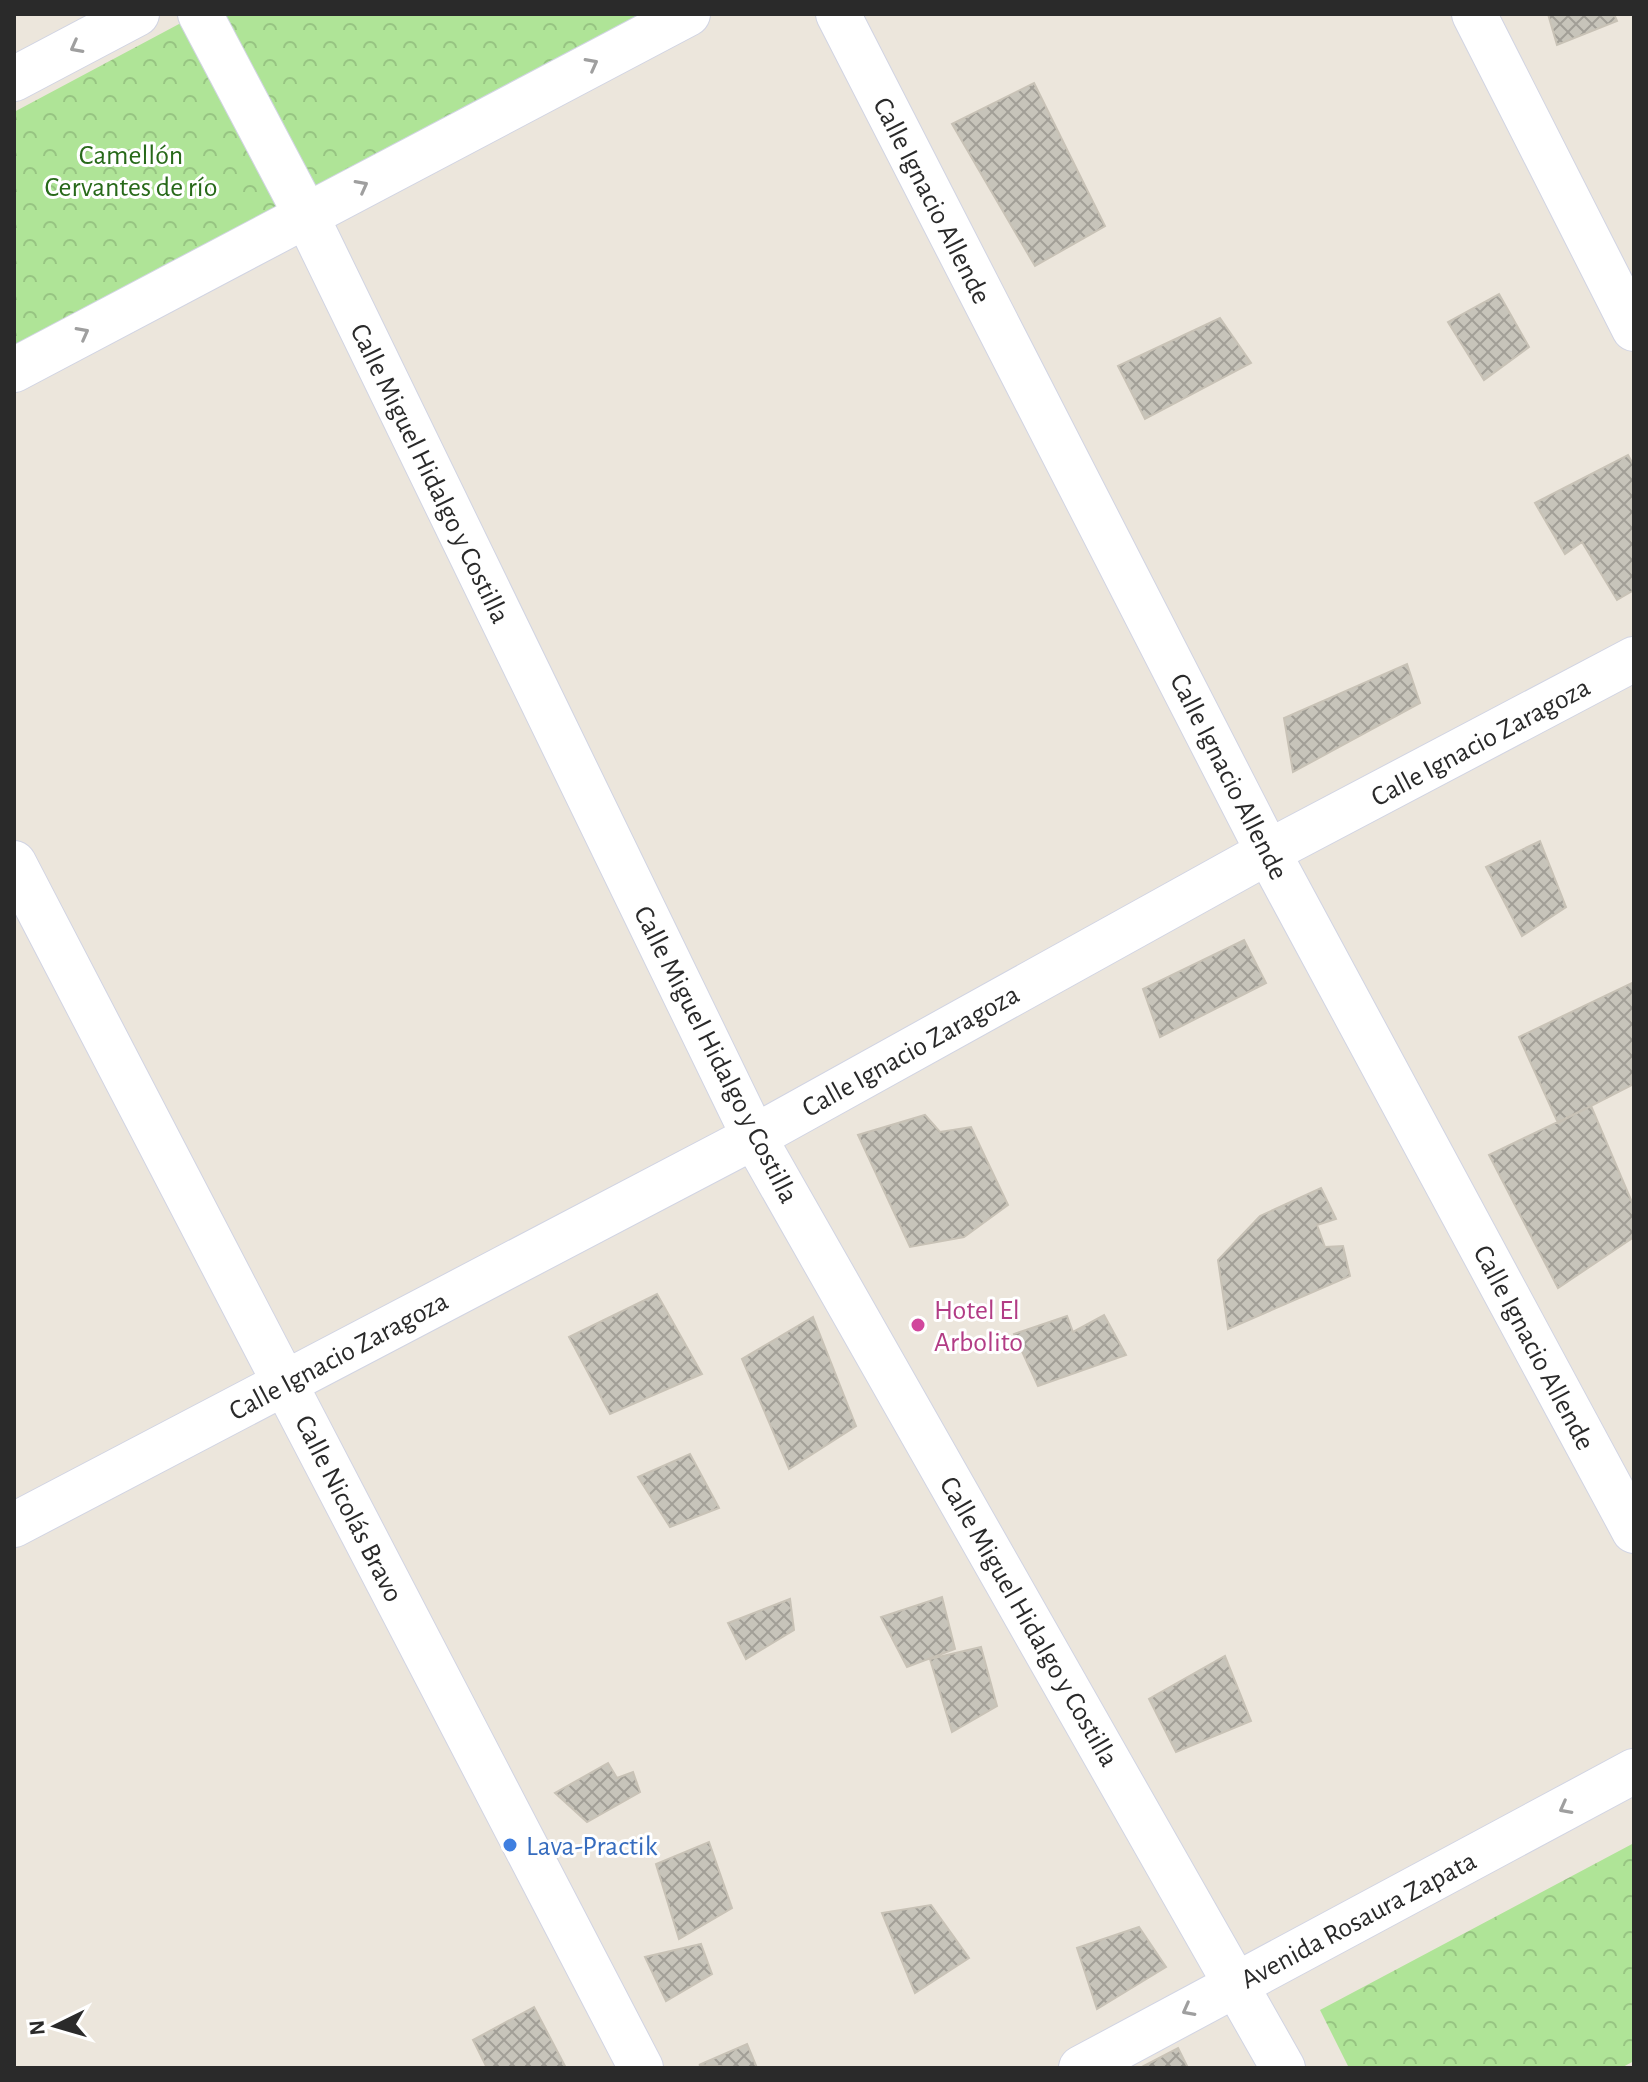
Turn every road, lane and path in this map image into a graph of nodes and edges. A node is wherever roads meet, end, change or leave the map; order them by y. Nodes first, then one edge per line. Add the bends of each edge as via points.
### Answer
1 (137, 14) edge
2 (200, 14) edge
3 (688, 14) edge
4 (838, 14) edge
5 (1474, 14) edge
6 (14, 79) edge
7 (306, 215) junction
8 (1634, 329) edge
9 (14, 370) edge
10 (1634, 659) edge
11 (1268, 852) junction
12 (14, 863) edge
13 (754, 1137) junction
14 (285, 1383) junction
15 (14, 1525) edge
16 (1634, 1531) edge
17 (1634, 1771) edge
18 (1237, 1984) junction
19 (641, 2068) edge
20 (1081, 2068) edge
21 (1283, 2068) edge

1 -> 6 street
2 - 7 street, Calle Miguel Hidalgo y Costilla
7 -> 3 street
4 - 11 street, Calle Ignacio Allende
5 - 8 street
9 -> 7 street
7 - 13 street, Calle Miguel Hidalgo y Costilla
10 - 11 street, Calle Ignacio Zaragoza
11 - 13 street, Calle Ignacio Zaragoza
11 - 16 street, Calle Ignacio Allende
12 - 14 street, Calle Nicolás Bravo
13 - 14 street, Calle Ignacio Zaragoza
13 - 18 street, Calle Miguel Hidalgo y Costilla
14 - 15 street, Calle Ignacio Zaragoza
14 - 19 street, Calle Nicolás Bravo
17 -> 18 street, Avenida Rosaura Zapata
18 -> 20 street, Avenida Rosaura Zapata
18 - 21 street, Calle Miguel Hidalgo y Costilla

